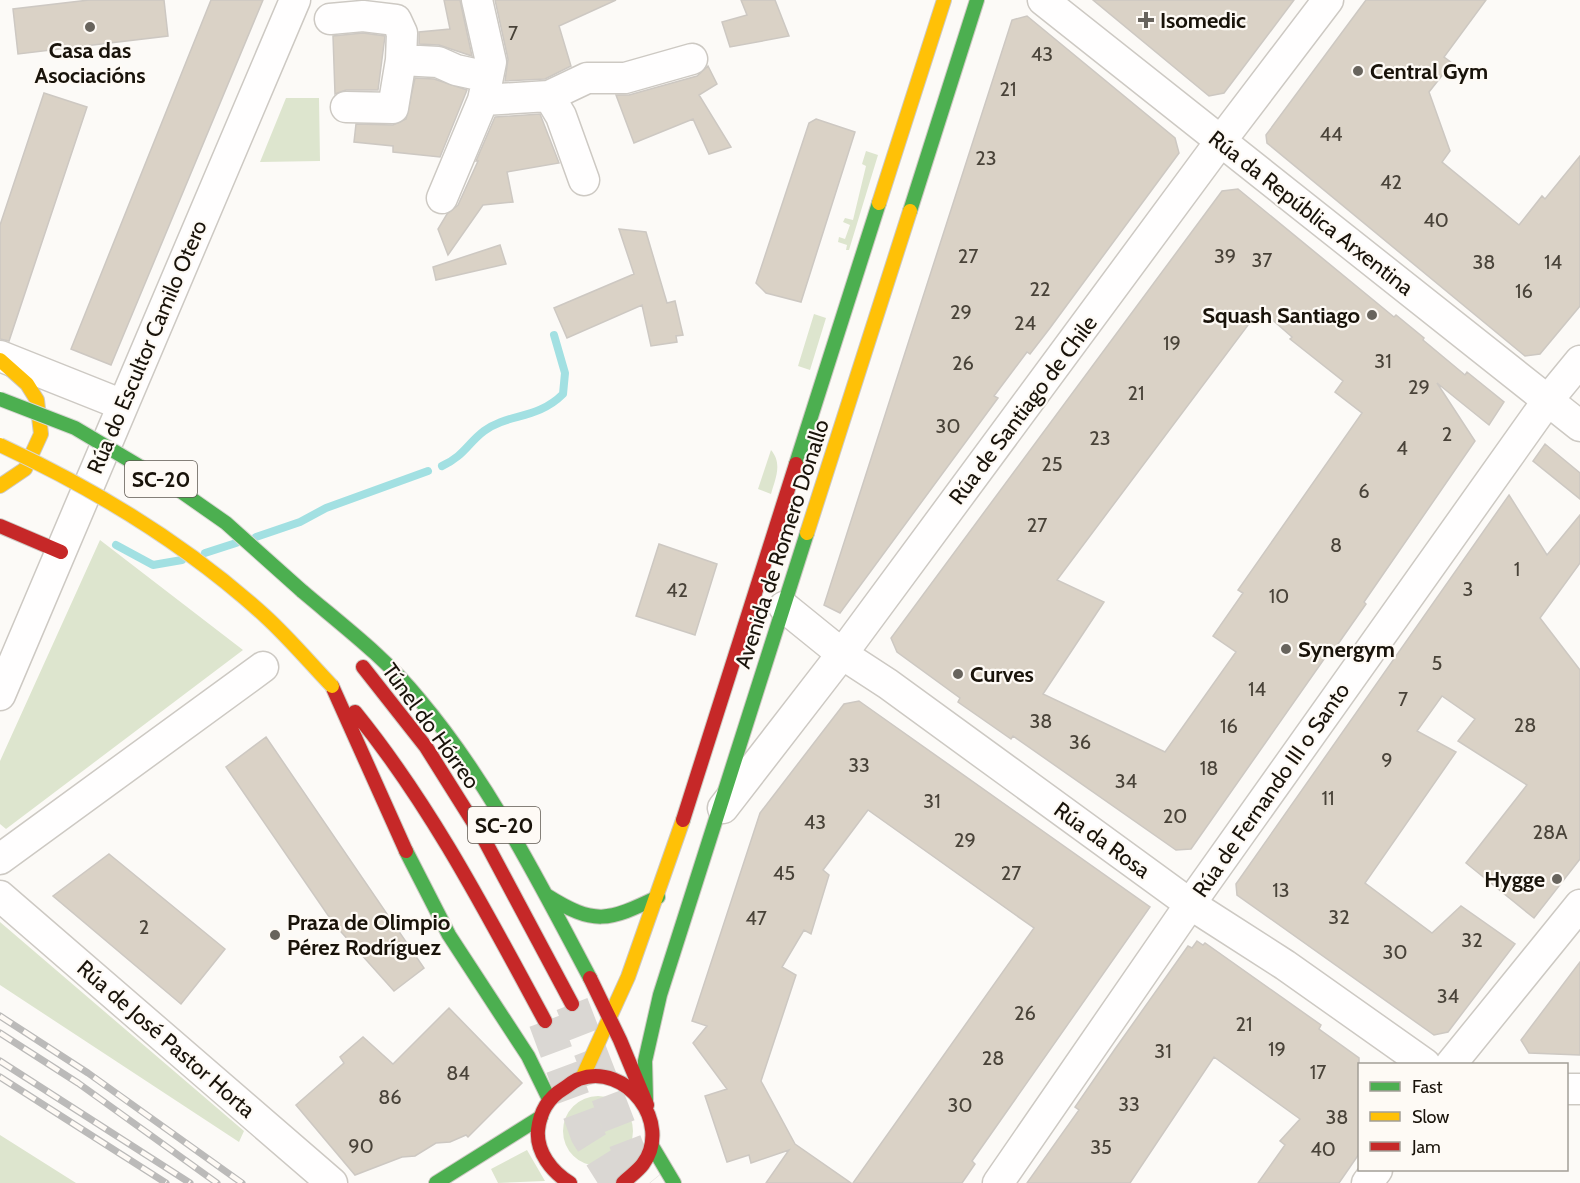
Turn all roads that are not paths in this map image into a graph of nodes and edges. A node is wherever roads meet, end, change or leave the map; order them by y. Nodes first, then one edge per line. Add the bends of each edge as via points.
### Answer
1 (294, 0) edge
2 (477, 0) edge
3 (944, 0) edge
4 (976, 0) edge
5 (1043, 0) edge
6 (1328, 0) edge
7 (330, 19) dead end
8 (692, 59) dead end
9 (401, 60) junction
10 (485, 88) junction
11 (549, 96) junction
12 (345, 107) dead end
13 (1220, 142) junction
14 (584, 180) dead end
15 (442, 198) dead end
16 (0, 358) edge
17 (1580, 361) edge
18 (0, 399) edge
19 (1548, 400) junction
20 (123, 405) junction
21 (1580, 426) edge
22 (0, 444) edge
23 (0, 486) edge
24 (0, 526) edge
25 (61, 552) junction
26 (302, 591) junction
27 (784, 607) junction
28 (842, 654) junction
29 (263, 667) dead end
30 (332, 686) junction
31 (0, 694) edge
32 (716, 818) junction
33 (0, 859) edge
34 (546, 895) junction
35 (0, 896) edge
36 (657, 897) junction
37 (1190, 904) junction
38 (1580, 905) edge
39 (572, 1004) tunnel mouth
40 (610, 1016) junction
41 (545, 1021) tunnel mouth
42 (1422, 1063) edge
43 (1453, 1063) edge
44 (583, 1076) junction
45 (549, 1099) junction
46 (646, 1105) junction
47 (541, 1117) junction
48 (652, 1146) junction
49 (1376, 1171) edge
50 (332, 1183) edge
51 (436, 1183) edge
52 (570, 1183) edge
53 (623, 1183) edge
54 (674, 1183) edge
55 (999, 1183) edge
56 (1367, 1183) edge

1 - 20 street, Rúa do Escultor Camilo Otero
2 - 10 street via 491,62
3 - 36 main road, Avenida de Romero Donallo
4 - 27 main road, Avenida de Romero Donallo
5 - 13 street, Rúa da República Arxentina
6 - 13 street, Rúa de Santiago de Chile
7 - 9 street via 363,16 396,20 402,33
8 - 11 street via 625,78 587,78
9 - 10 street via 438,62
9 - 12 street via 393,108
10 - 11 street
10 - 15 street
11 - 14 street via 561,116
13 - 19 street, Rúa da República Arxentina
13 - 28 street, Rúa de Santiago de Chile
16 - 20 street
16 - 23 main road via 27,384 37,400 41,434 25,469
17 - 19 street, Rúa de Fernando III o Santo
18 - 26 main road, SC-20, bridge via 75,428 176,488 226,523
19 - 21 street, Rúa da República Arxentina
19 - 37 street, Rúa de Fernando III o Santo
20 - 25 street, Rúa do Escultor Camilo Otero
22 - 30 main road, SC-20, bridge via 81,484 205,564 267,617
24 - 25 main road
25 - 31 street, Rúa do Escultor Camilo Otero
26 - 34 main road, SC-20 via 374,651 418,697 456,746
26 - 39 main road, Túnel do Hórreo / SC-20 via 426,747 485,841
27 - 28 street, Rúa da Rosa
27 - 32 main road, Avenida de Romero Donallo
28 - 32 street, Rúa de Santiago de Chile
28 - 37 street, Rúa da Rosa
29 - 33 street
30 - 41 main road, SC-20 via 387,748 455,857
30 - 45 main road, SC-20 via 449,936 539,1072
32 - 46 main road, Avenida de Romero Donallo via 651,1028 645,1061
34 - 36 main road via 576,914 617,917
34 - 40 main road, SC-20
35 - 50 street, Rúa de José Pastor Horta
36 - 40 main road, Avenida de Romero Donallo
37 - 42 street, Rúa da Rosa via 1285,965
37 - 55 street, Rúa de Fernando III o Santo
38 - 43 street
40 - 44 main road, Avenida de Romero Donallo
40 - 46 main road, SC-20
44 - 45 main road via 564,1084
44 - 46 main road via 619,1080 635,1090
45 - 47 main road
46 - 48 main road, SC-20 via 653,1125
47 - 51 main road
47 - 52 main road via 538,1134 542,1152 550,1167
48 - 53 main road via 640,1169
48 - 54 main road
49 - 56 street

